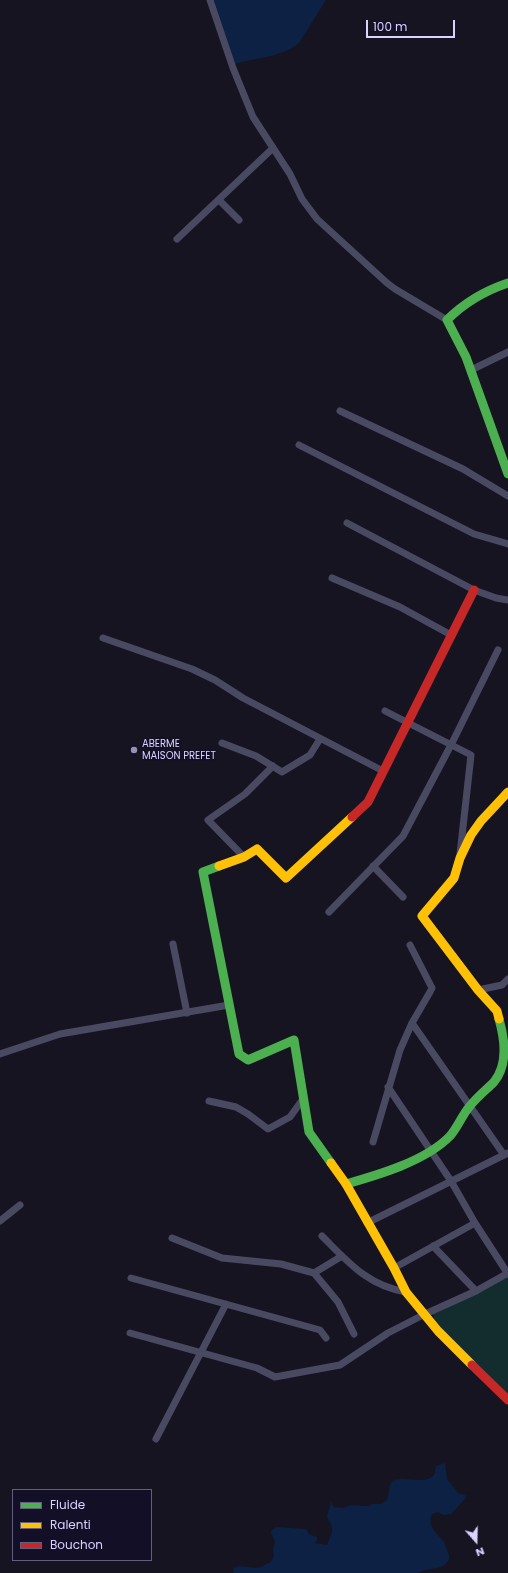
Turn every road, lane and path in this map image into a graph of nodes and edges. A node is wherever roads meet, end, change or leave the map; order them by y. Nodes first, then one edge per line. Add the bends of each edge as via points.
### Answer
1 (210, 0) edge
2 (272, 149) junction
3 (219, 200) junction
4 (239, 220) dead end
5 (177, 239) dead end
6 (508, 283) edge
7 (447, 320) junction
8 (508, 352) edge
9 (471, 370) junction
10 (340, 411) dead end
11 (299, 445) dead end
12 (508, 473) edge
13 (508, 496) edge
14 (347, 523) dead end
15 (508, 544) edge
16 (332, 578) dead end
17 (474, 590) junction
18 (508, 600) edge
19 (451, 635) junction
20 (103, 638) dead end
21 (498, 650) dead end
22 (385, 711) dead end
23 (408, 722) junction
24 (320, 739) junction
25 (222, 743) dead end
26 (452, 745) junction
27 (273, 766) junction
28 (383, 771) junction
29 (508, 792) edge
30 (244, 857) junction
31 (460, 858) junction
32 (373, 866) junction
33 (402, 898) dead end
34 (329, 912) dead end
35 (173, 944) dead end
36 (410, 945) dead end
37 (508, 979) edge
38 (478, 990) junction
39 (229, 1005) junction
40 (187, 1013) junction
41 (412, 1023) junction
42 (0, 1054) edge
43 (388, 1087) junction
44 (303, 1099) junction
45 (209, 1101) dead end
46 (470, 1106) junction
47 (373, 1142) dead end
48 (431, 1151) junction
49 (506, 1154) edge
50 (451, 1181) junction
51 (346, 1184) junction
52 (20, 1205) dead end
53 (0, 1221) edge
54 (367, 1223) junction
55 (474, 1223) junction
56 (322, 1236) dead end
57 (172, 1238) dead end
58 (433, 1246) junction
59 (342, 1256) junction
60 (394, 1268) junction
61 (314, 1273) junction
62 (508, 1274) edge
63 (131, 1278) dead end
64 (476, 1291) junction
65 (406, 1292) junction
66 (226, 1304) junction
67 (423, 1314) junction
68 (130, 1333) dead end
69 (354, 1334) dead end
70 (326, 1338) dead end
71 (200, 1352) junction
72 (508, 1400) edge
73 (156, 1439) dead end

1 - 2 street via 240,89
2 - 3 street
2 - 7 street via 317,219 387,283
3 - 4 street
3 - 5 street
6 - 7 street via 469,300
7 - 9 street
8 - 9 street
9 - 12 street
10 - 13 street via 463,470
11 - 15 street via 474,534
14 - 17 street
16 - 19 street via 400,607
17 - 18 street
17 - 19 street
19 - 23 street
20 - 24 street via 192,669
21 - 26 street
22 - 23 street
23 - 26 street
23 - 28 street
24 - 27 street via 310,755 282,772
24 - 28 street
25 - 27 street via 256,756
26 - 31 street via 471,755
26 - 32 street via 403,836
27 - 30 street via 244,794 208,820
28 - 30 street via 368,802 286,878 257,849
29 - 31 street via 476,827
30 - 39 street via 203,872
31 - 38 street via 454,878 422,916
32 - 33 street
32 - 34 street
35 - 40 street
36 - 41 street via 432,988
37 - 38 street via 502,985
38 - 46 street via 497,1011 504,1035 505,1052 503,1068 496,1081
39 - 40 street
39 - 44 street via 239,1054 248,1060 294,1040
40 - 42 street via 60,1034
41 - 43 street
41 - 46 street
43 - 47 street
43 - 48 street
44 - 45 street via 290,1117 268,1129 236,1107
44 - 51 street via 309,1132
46 - 48 street via 450,1136
46 - 49 street
48 - 50 street
48 - 51 street via 388,1172
49 - 50 street
50 - 54 street
50 - 55 street
51 - 54 street
52 - 53 street
54 - 60 street
55 - 58 street
55 - 62 street
56 - 59 street
57 - 61 street via 222,1258 281,1264
58 - 60 street
58 - 64 street
59 - 61 street
59 - 65 street via 362,1275 391,1290
60 - 65 street
61 - 69 street via 338,1302
62 - 64 street
63 - 66 street
64 - 67 street
65 - 67 street
66 - 70 street via 320,1330
66 - 71 street
67 - 71 street via 388,1333 340,1365 275,1377 257,1368
67 - 72 street
68 - 71 street
71 - 73 street

